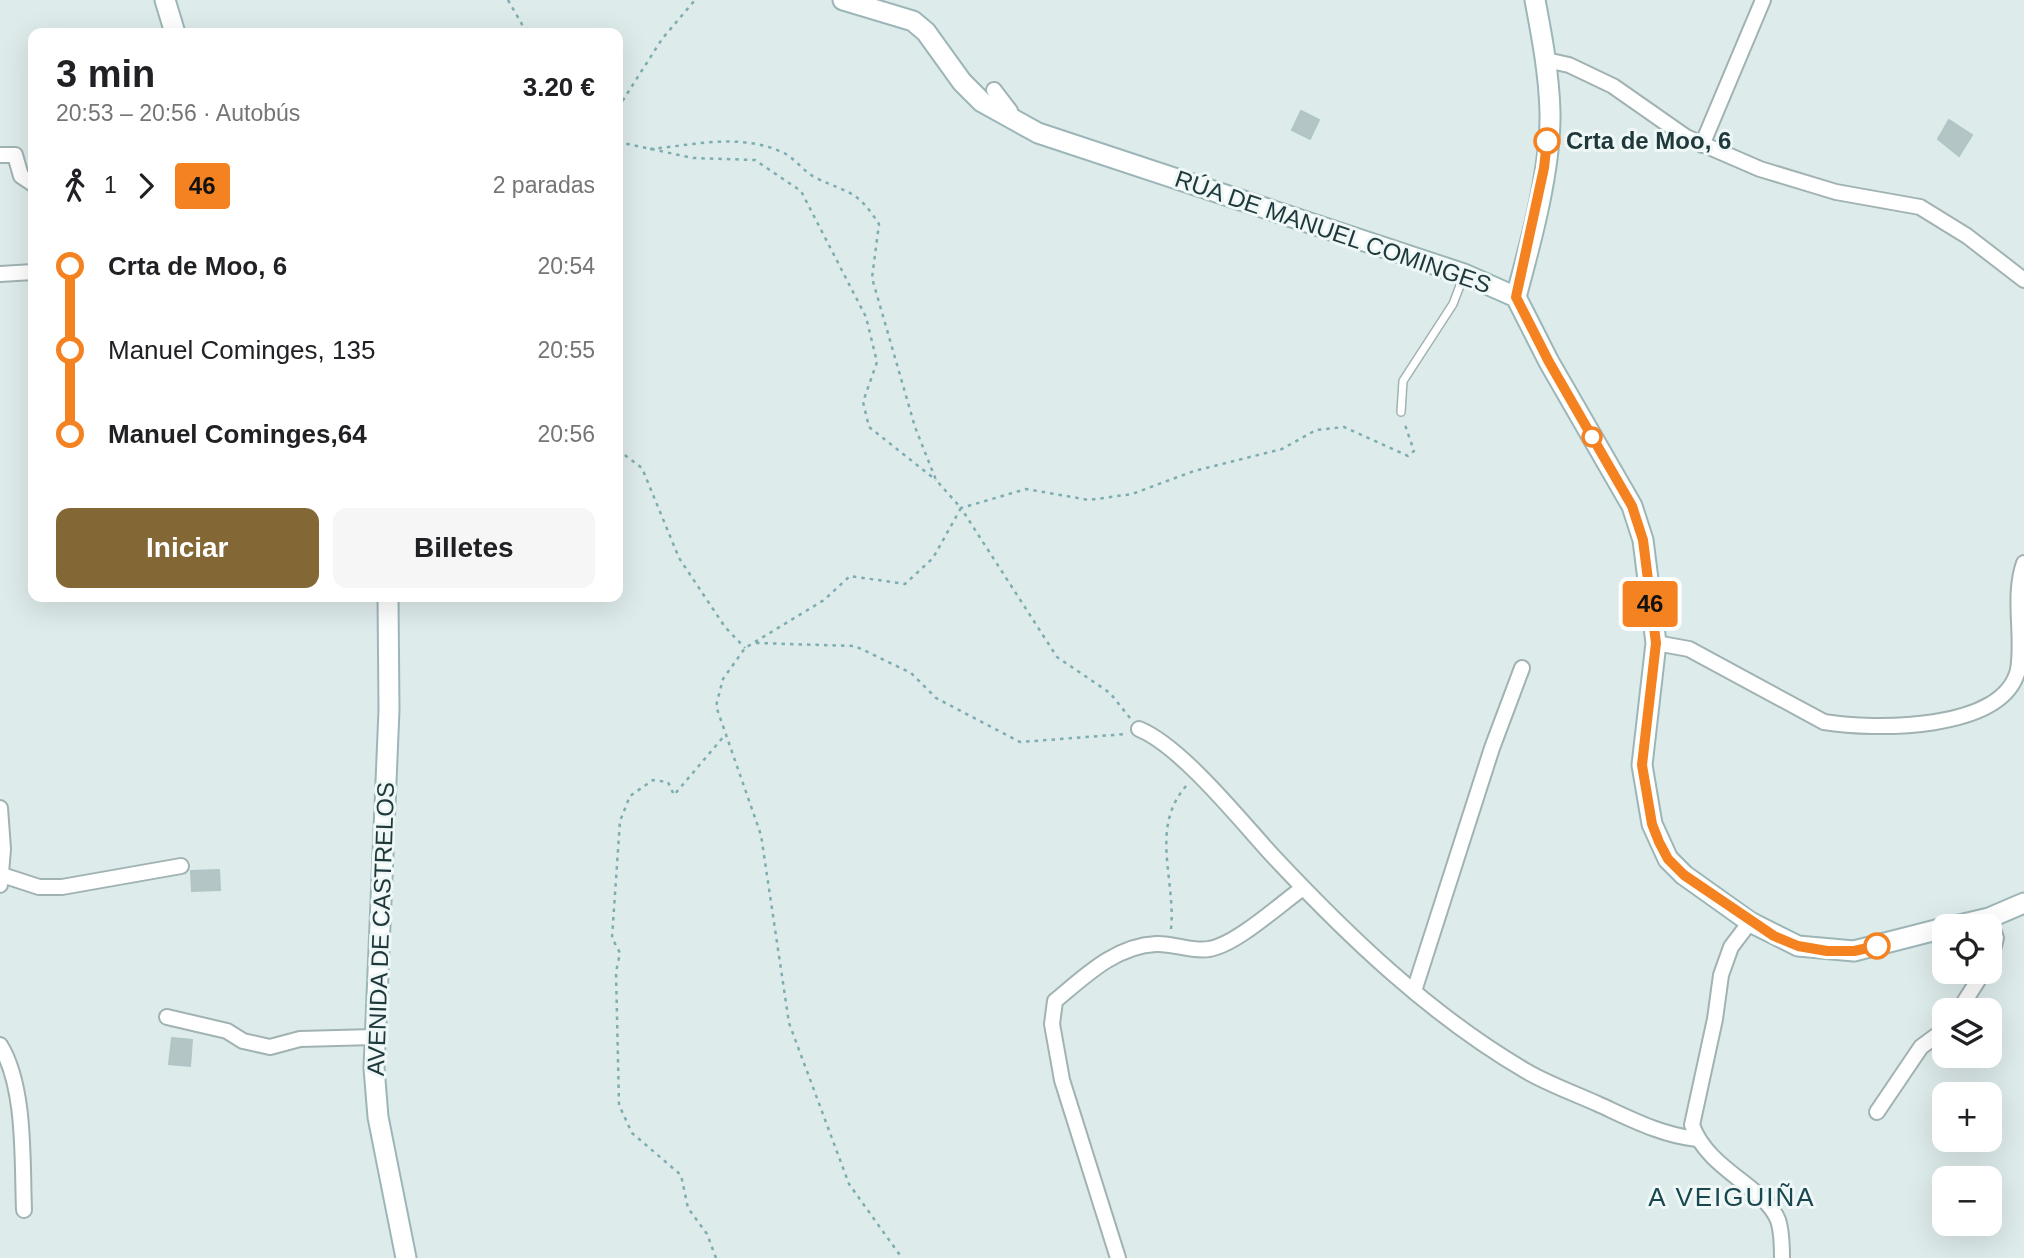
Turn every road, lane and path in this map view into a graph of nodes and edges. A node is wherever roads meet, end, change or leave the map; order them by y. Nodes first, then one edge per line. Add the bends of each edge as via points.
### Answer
1 (165, 0) edge
2 (508, 0) edge
3 (695, 0) edge
4 (843, 0) edge
5 (1535, 0) edge
6 (1763, 0) edge
7 (173, 28) edge
8 (524, 28) edge
9 (1546, 60) junction
10 (994, 90) dead end
11 (623, 100) edge
12 (1007, 118) junction
13 (623, 143) edge
14 (1702, 145) junction
15 (650, 149) junction
16 (0, 155) edge
17 (28, 183) edge
18 (28, 272) edge
19 (0, 274) edge
20 (1464, 274) junction
21 (2024, 280) edge
22 (1516, 297) junction
23 (1401, 412) joint
24 (623, 454) edge
25 (936, 480) junction
26 (961, 508) junction
27 (2024, 563) edge
28 (388, 602) edge
29 (754, 643) junction
30 (1656, 643) junction
31 (745, 648) junction
32 (1522, 668) dead end
33 (1139, 729) junction
34 (725, 735) junction
35 (1197, 775) junction
36 (0, 808) edge
37 (181, 866) dead end
38 (1, 880) edge
39 (1303, 888) junction
40 (2024, 903) edge
41 (1998, 914) edge
42 (1750, 922) junction
43 (1932, 931) edge
44 (1169, 945) junction
45 (1414, 991) junction
46 (167, 1017) dead end
47 (374, 1037) junction
48 (1932, 1039) edge
49 (0, 1045) edge
50 (1877, 1112) dead end
51 (1697, 1139) junction
52 (24, 1210) dead end
53 (406, 1258) edge
54 (716, 1258) edge
55 (902, 1258) edge
56 (1118, 1258) edge
57 (1782, 1258) edge

1 - 7 street
2 - 8 path
3 - 11 path
4 - 12 street, RÚA DE MANUEL COMINGES via 913,21 962,82
5 - 9 street
6 - 14 street
9 - 14 street via 1569,65 1613,86
9 - 22 street via 1550,114 1544,168
10 - 12 street via 1010,111
12 - 20 street, RÚA DE MANUEL COMINGES via 1038,133
13 - 15 path
14 - 21 street via 1836,192 1920,207
15 - 25 path via 693,158 755,160 801,191 866,317 877,362 863,402 869,428
15 - 25 path via 749,140 784,153 815,177 863,200 879,223 872,278 915,427
16 - 17 street via 15,155
18 - 19 street
20 - 22 street, RÚA DE MANUEL COMINGES
20 - 23 lane via 1453,304 1403,381
22 - 30 street, RÚA DE MANUEL COMINGES via 1632,506 1643,540
23 - 26 path via 1414,452 1408,456 1344,427 1316,430 1282,449 1194,471 1132,495 1089,500 1026,489
24 - 31 path via 642,468 679,558 725,627
25 - 26 path
26 - 29 path via 933,558 905,584 850,576 824,600
26 - 33 path via 1057,657 1110,692
27 - 30 street via 2014,682 1998,701 1946,720 1843,726 1824,722 1689,649
28 - 47 street, AVENIDA DE CASTRELOS via 389,710
29 - 31 path
29 - 33 path via 855,646 911,673 936,698 1020,742 1124,736
30 - 42 street, RÚA DE MANUEL COMINGES via 1642,757 1652,824 1668,859
31 - 34 path via 723,679 716,706
32 - 45 street
33 - 35 street via 1154,735
34 - 54 path via 674,795 668,782 653,780 630,796 620,821 612,938 620,953 616,972 619,1105 632,1133 681,1175 688,1208 707,1234
34 - 55 path via 761,835 789,1023 849,1184
35 - 39 street
35 - 44 path via 1175,799 1165,828 1172,917
36 - 38 street
37 - 38 street via 62,887
39 - 44 street via 1236,937 1210,949
39 - 45 street
40 - 41 street
42 - 43 street, RÚA DE MANUEL COMINGES via 1798,946 1827,951 1854,951
42 - 51 street via 1731,947 1721,975 1692,1125
44 - 56 street via 1128,949 1102,962 1055,1001 1052,1024 1062,1080
45 - 51 street via 1458,1027 1528,1072 1668,1136
46 - 47 street via 270,1047 300,1039
47 - 53 street, AVENIDA DE CASTRELOS via 378,1117
48 - 50 street via 1921,1047
49 - 52 street via 13,1076
51 - 57 street via 1777,1219

